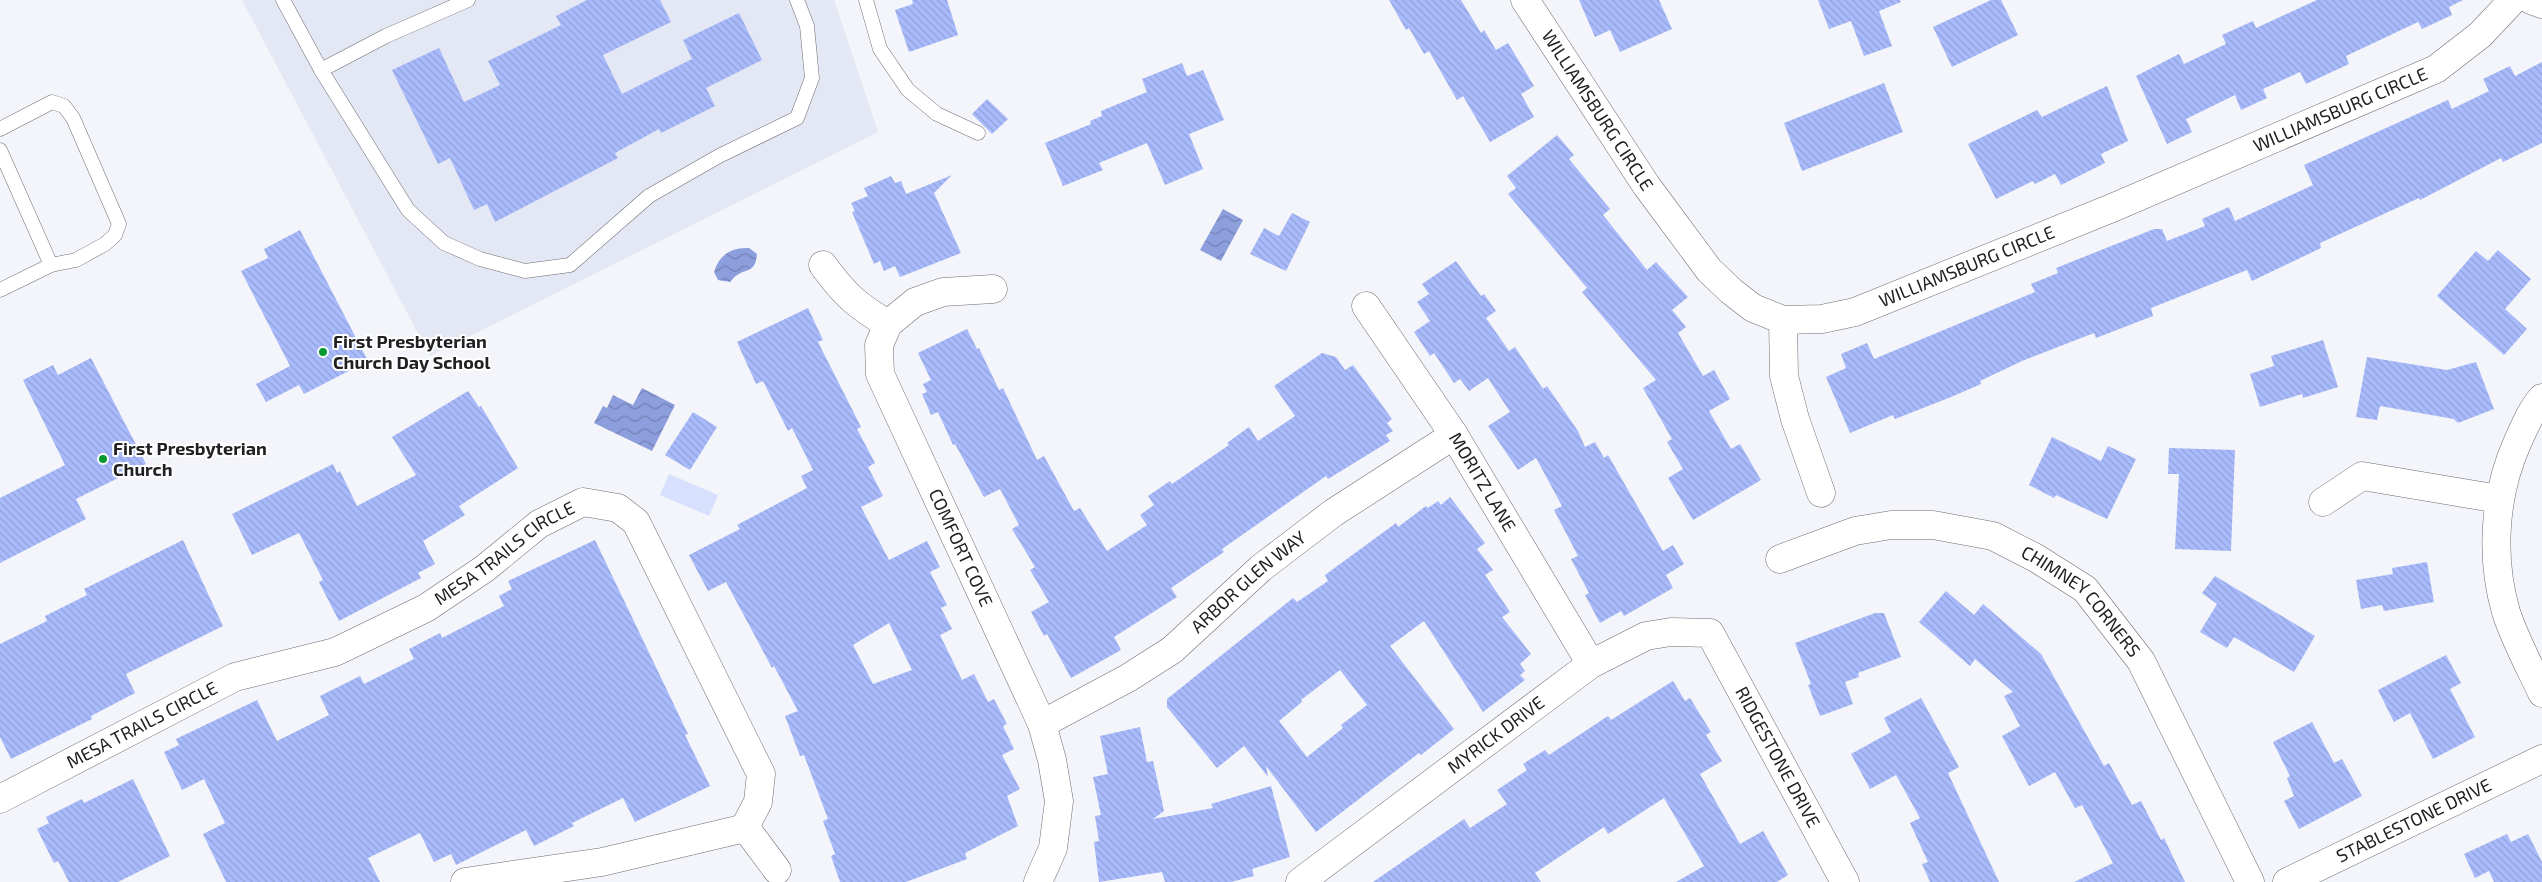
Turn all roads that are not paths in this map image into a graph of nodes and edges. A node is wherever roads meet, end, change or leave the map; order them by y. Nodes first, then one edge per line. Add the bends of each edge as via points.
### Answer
1 (282, 0) edge
2 (468, 0) edge
3 (797, 0) edge
4 (866, 0) edge
5 (1525, 0) edge
6 (2513, 0) edge
7 (2531, 0) edge
8 (2542, 4) edge
9 (322, 70) junction
10 (0, 129) edge
11 (978, 132) dead end
12 (0, 150) edge
13 (51, 265) junction
14 (823, 265) dead end
15 (993, 289) dead end
16 (0, 290) edge
17 (1366, 306) dead end
18 (1783, 320) junction
19 (888, 324) junction
20 (2542, 398) edge
21 (1454, 435) junction
22 (1821, 493) dead end
23 (2499, 499) junction
24 (2323, 502) dead end
25 (1780, 559) dead end
26 (1710, 632) joint
27 (1591, 664) junction
28 (2542, 692) edge
29 (1042, 724) junction
30 (2542, 759) edge
31 (0, 799) edge
32 (745, 827) junction
33 (777, 870) dead end
34 (465, 882) edge
35 (1038, 882) edge
36 (1300, 882) edge
37 (1845, 882) edge
38 (2250, 882) edge
39 (2287, 882) edge

1 - 9 lane
2 - 9 lane via 386,36
3 - 9 lane via 807,26 812,78 797,118 648,196 570,266 525,271 480,259 444,243 408,210
4 - 11 lane via 880,49 908,90 937,114
5 - 18 street, WILLIAMSBURG CIRCLE via 1646,185 1709,270 1753,308
6 - 18 street, WILLIAMSBURG CIRCLE via 2480,35 2427,72 2112,208 1855,312 1822,320
7 - 8 street
10 - 13 lane via 52,102 64,106 73,118 119,224 115,235 106,244 76,260
12 - 13 lane
13 - 16 lane
14 - 19 street via 861,308
15 - 19 street, COMFORT COVE via 944,292 915,302
17 - 21 street, MORITZ LANE
18 - 22 street via 1784,376
19 - 29 street, COMFORT COVE via 879,345 880,374
20 - 23 street via 2535,405 2512,455
21 - 27 street, MORITZ LANE
21 - 29 street, ARBOR GLEN WAY via 1333,513 1261,568 1172,650 1128,678
23 - 24 street via 2362,476
23 - 28 street via 2497,562 2506,613
25 - 38 street, CHIMNEY CORNERS via 1855,531 1891,525 1933,525 1993,536 2085,589 2141,661
26 - 27 street, MYRICK DRIVE via 1646,636
26 - 37 street, RIDGESTONE DRIVE
27 - 36 street, MYRICK DRIVE
29 - 35 street, COMFORT COVE via 1059,801 1054,848
30 - 39 street, STABLESTONE DRIVE
31 - 32 street, MESA TRAILS CIRCLE via 235,677 335,652 426,608 484,569 539,524 583,502 618,508 636,522 761,774 758,802
32 - 33 street
32 - 34 street via 602,862

